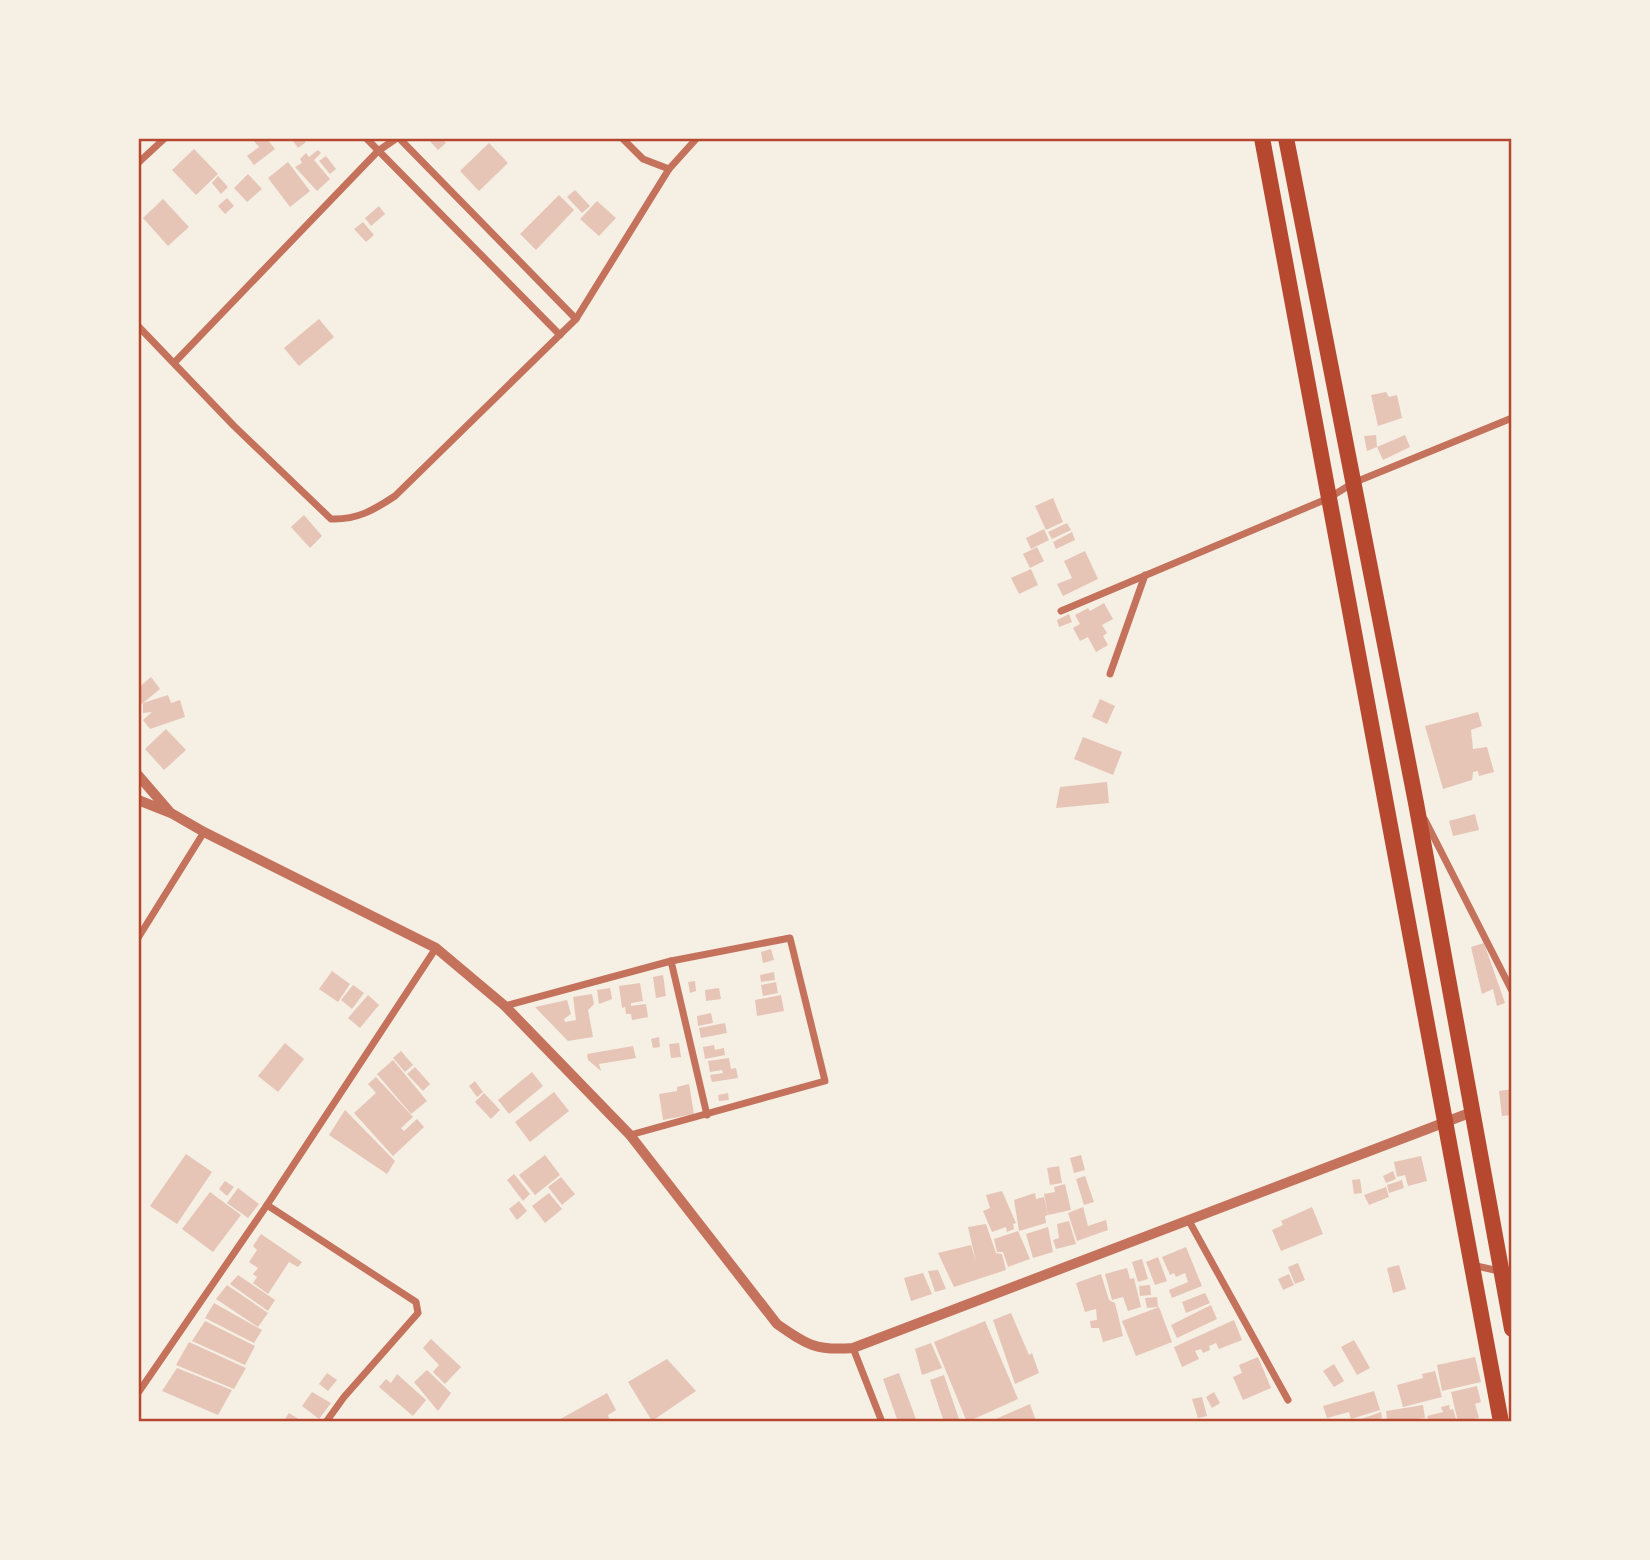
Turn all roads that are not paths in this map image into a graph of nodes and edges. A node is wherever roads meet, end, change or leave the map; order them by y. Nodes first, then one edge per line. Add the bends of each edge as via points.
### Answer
1 (366, 138) edge
2 (398, 138) edge
3 (622, 138) edge
4 (1262, 138) edge
5 (1286, 138) edge
6 (159, 140) edge
7 (693, 140) edge
8 (379, 151) junction
9 (138, 163) edge
10 (669, 169) junction
11 (576, 318) junction
12 (138, 326) edge
13 (560, 335) junction
14 (174, 363) junction
15 (1512, 418) edge
16 (1353, 483) junction
17 (1329, 498) junction
18 (1145, 575) junction
19 (1061, 611) dead end
20 (1110, 674) dead end
21 (138, 775) edge
22 (138, 800) edge
23 (1416, 803) junction
24 (171, 813) junction
25 (204, 832) junction
26 (138, 938) edge
27 (436, 948) junction
28 (671, 961) junction
29 (1512, 990) edge
30 (505, 1006) junction
31 (1472, 1112) junction
32 (707, 1115) junction
33 (1446, 1120) junction
34 (630, 1135) junction
35 (267, 1205) junction
36 (1189, 1221) junction
37 (1472, 1265) junction
38 (1506, 1273) edge
39 (1512, 1329) edge
40 (853, 1348) junction
41 (138, 1392) edge
42 (1288, 1400) dead end
43 (326, 1422) edge
44 (882, 1422) edge
45 (1502, 1422) edge

1 - 8 street
2 - 8 street
2 - 11 street
3 - 10 street via 643,159
4 - 17 highway
5 - 16 highway
6 - 9 street
7 - 10 street
8 - 13 street
8 - 14 street
10 - 11 street
11 - 13 street
12 - 14 street
13 - 14 street via 396,496 366,514 346,519 331,519
15 - 16 street
16 - 17 street
16 - 23 highway
17 - 18 street
17 - 33 highway
18 - 19 street
18 - 20 street
21 - 24 street
22 - 24 street
23 - 29 street
23 - 31 highway
24 - 25 street
25 - 26 street
25 - 27 street
27 - 30 street
27 - 35 street
28 - 30 street
28 - 32 street
28 - 32 street via 790,938 825,1081
30 - 34 street
31 - 33 street
31 - 38 highway
32 - 34 street
33 - 36 street
33 - 37 highway
34 - 40 street via 777,1324 806,1344 827,1350
35 - 41 street
35 - 43 street via 416,1301 418,1313
36 - 40 street
36 - 42 street
37 - 38 street
37 - 45 highway
38 - 39 highway
40 - 44 street

